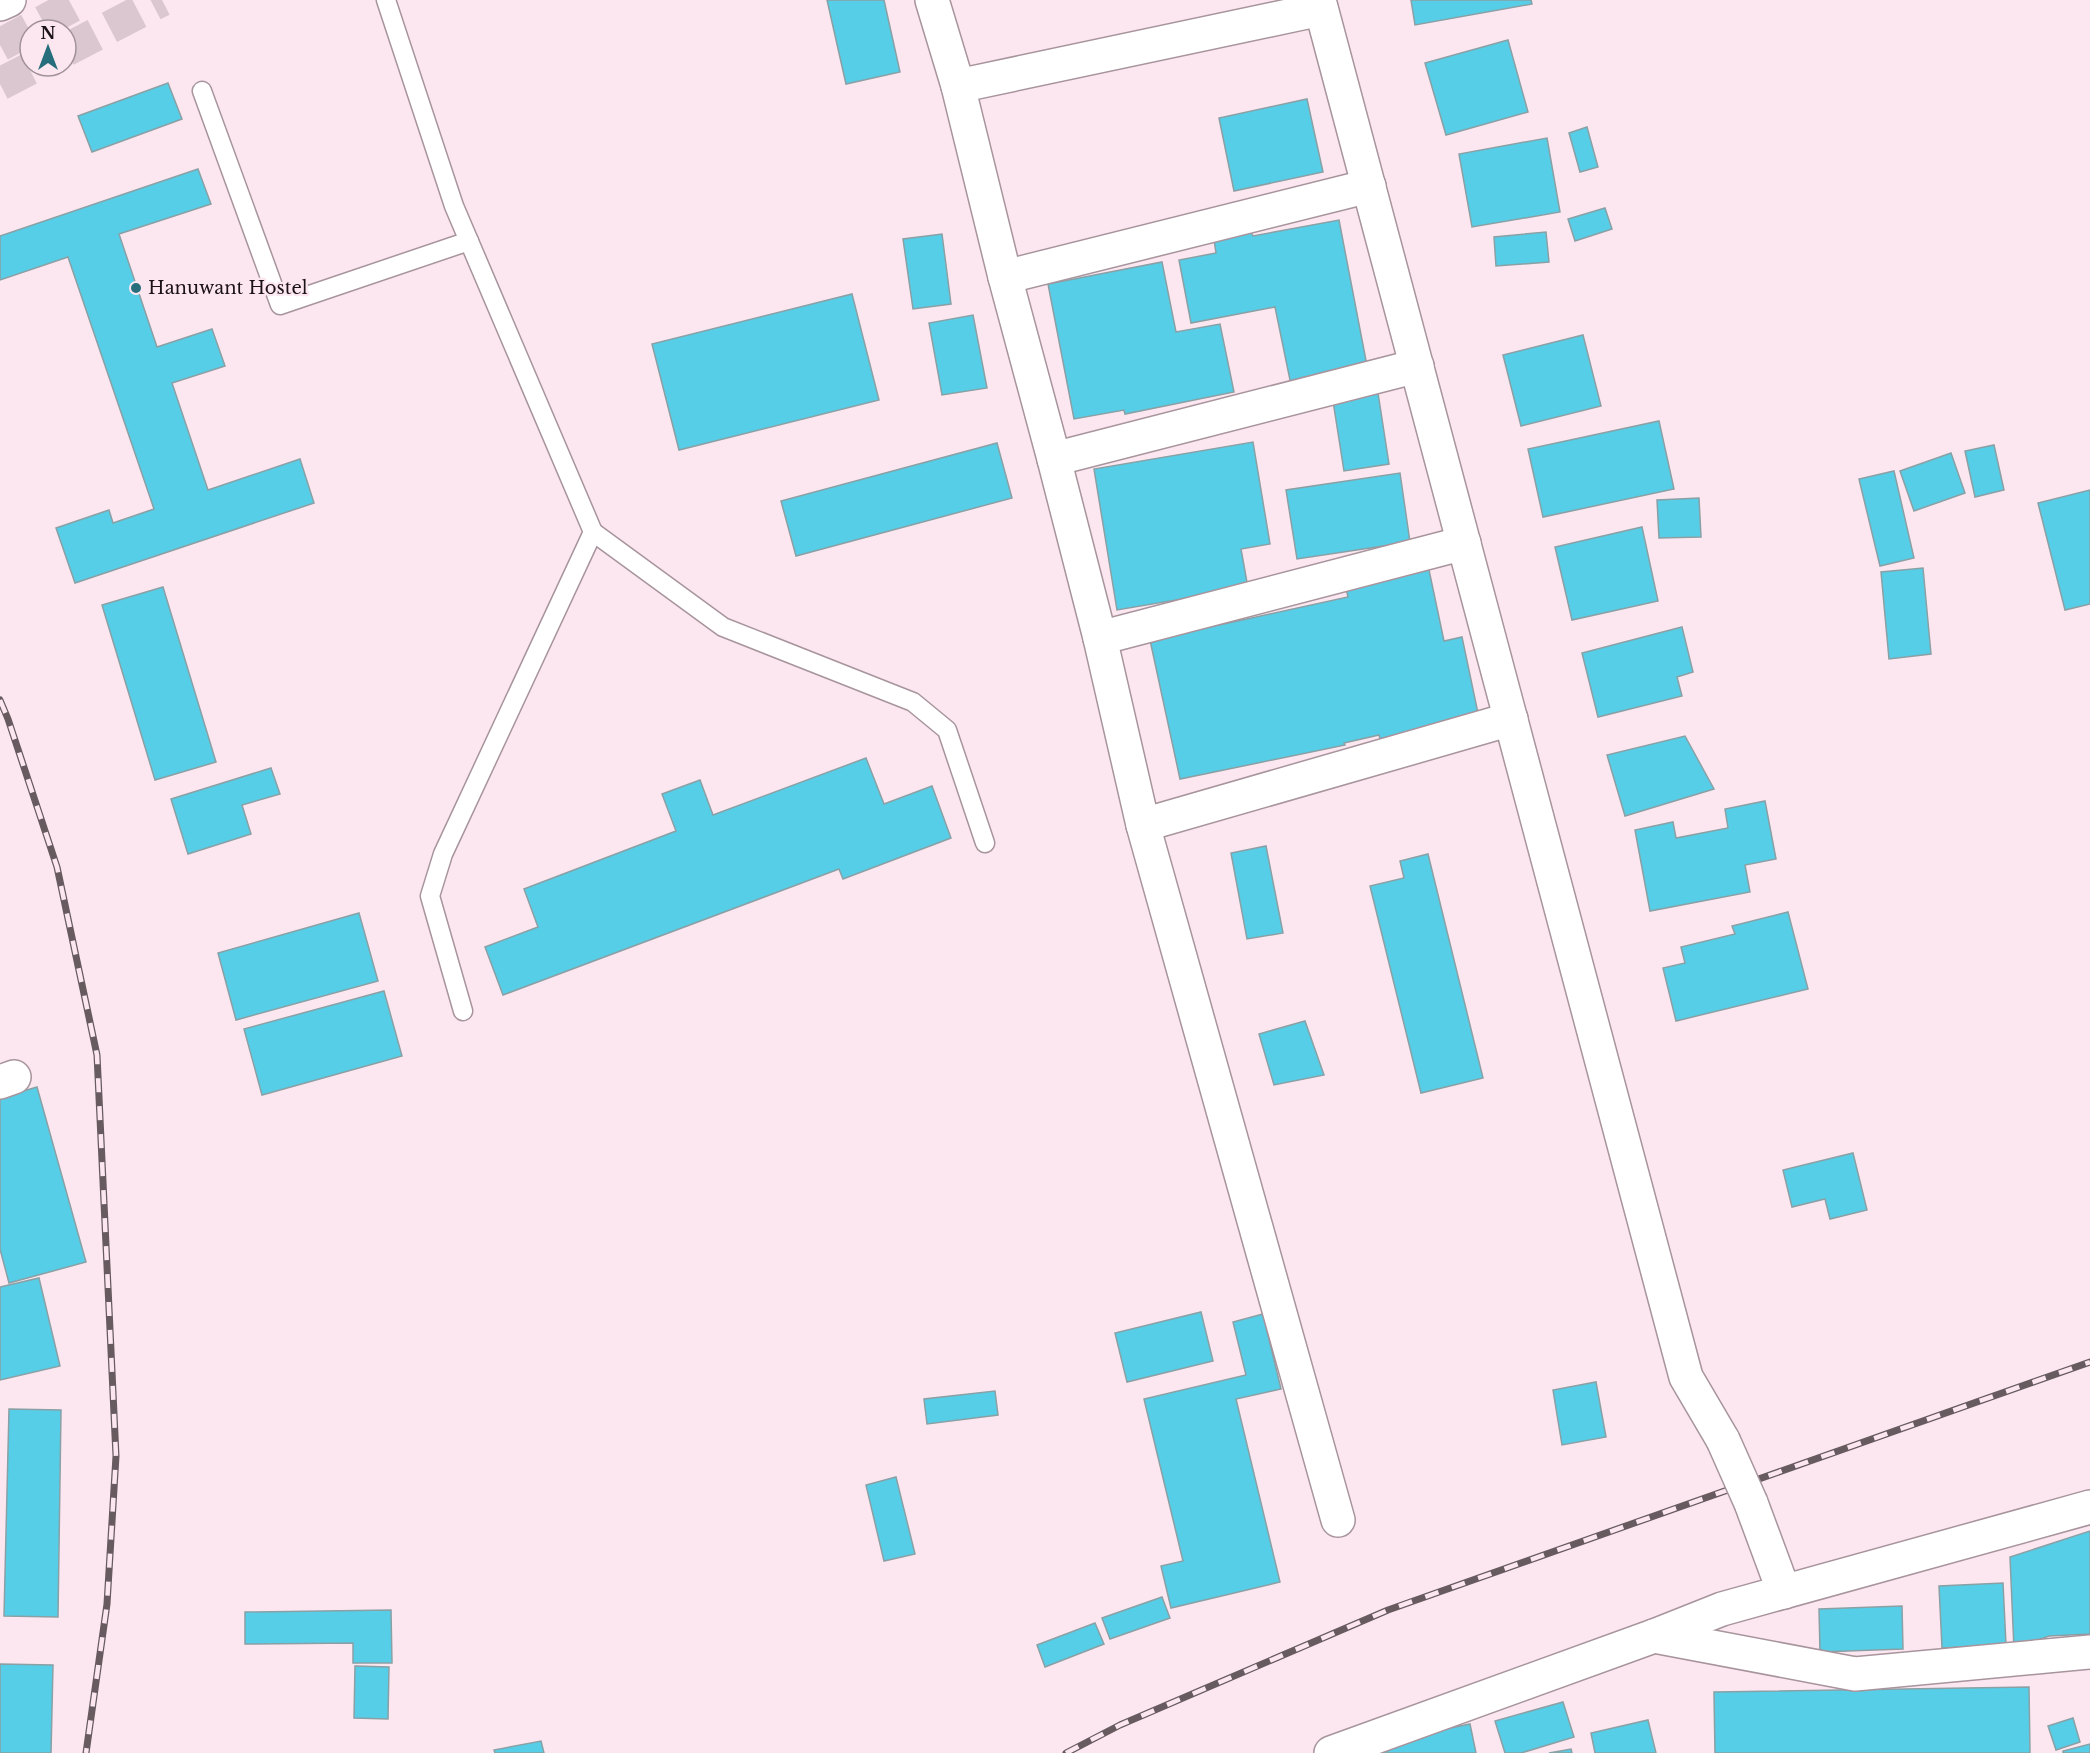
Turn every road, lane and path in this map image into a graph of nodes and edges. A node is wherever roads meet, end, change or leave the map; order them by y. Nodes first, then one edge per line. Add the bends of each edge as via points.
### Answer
1 (9, 0) edge
2 (386, 0) edge
3 (932, 0) edge
4 (0, 4) edge
5 (1320, 5) edge
6 (958, 86) junction
7 (202, 91) dead end
8 (1369, 186) junction
9 (469, 241) junction
10 (1005, 277) junction
11 (1417, 366) junction
12 (1054, 459) junction
13 (593, 532) junction
14 (1464, 543) junction
15 (1100, 638) junction
16 (1510, 718) junction
17 (1143, 825) junction
18 (985, 843) dead end
19 (463, 1011) dead end
20 (2090, 1507) edge
21 (1338, 1520) dead end
22 (1784, 1592) junction
23 (1654, 1636) junction
24 (2090, 1652) edge
25 (1330, 1753) edge

1 - 4 street
2 - 9 lane
3 - 6 street
5 - 6 street
5 - 8 street
6 - 10 street
7 - 9 lane via 280,305
8 - 10 street
8 - 11 street
9 - 13 lane
10 - 12 street
11 - 12 street
11 - 14 street
12 - 15 street
13 - 18 lane via 723,627 913,702 947,730
13 - 19 lane via 442,854 430,896
14 - 15 street
14 - 16 street
15 - 17 street
16 - 17 street
16 - 22 street, bridge via 1686,1377 1723,1440
17 - 21 street
20 - 22 street
22 - 23 street via 1722,1609
23 - 24 street via 1855,1674
23 - 25 street

